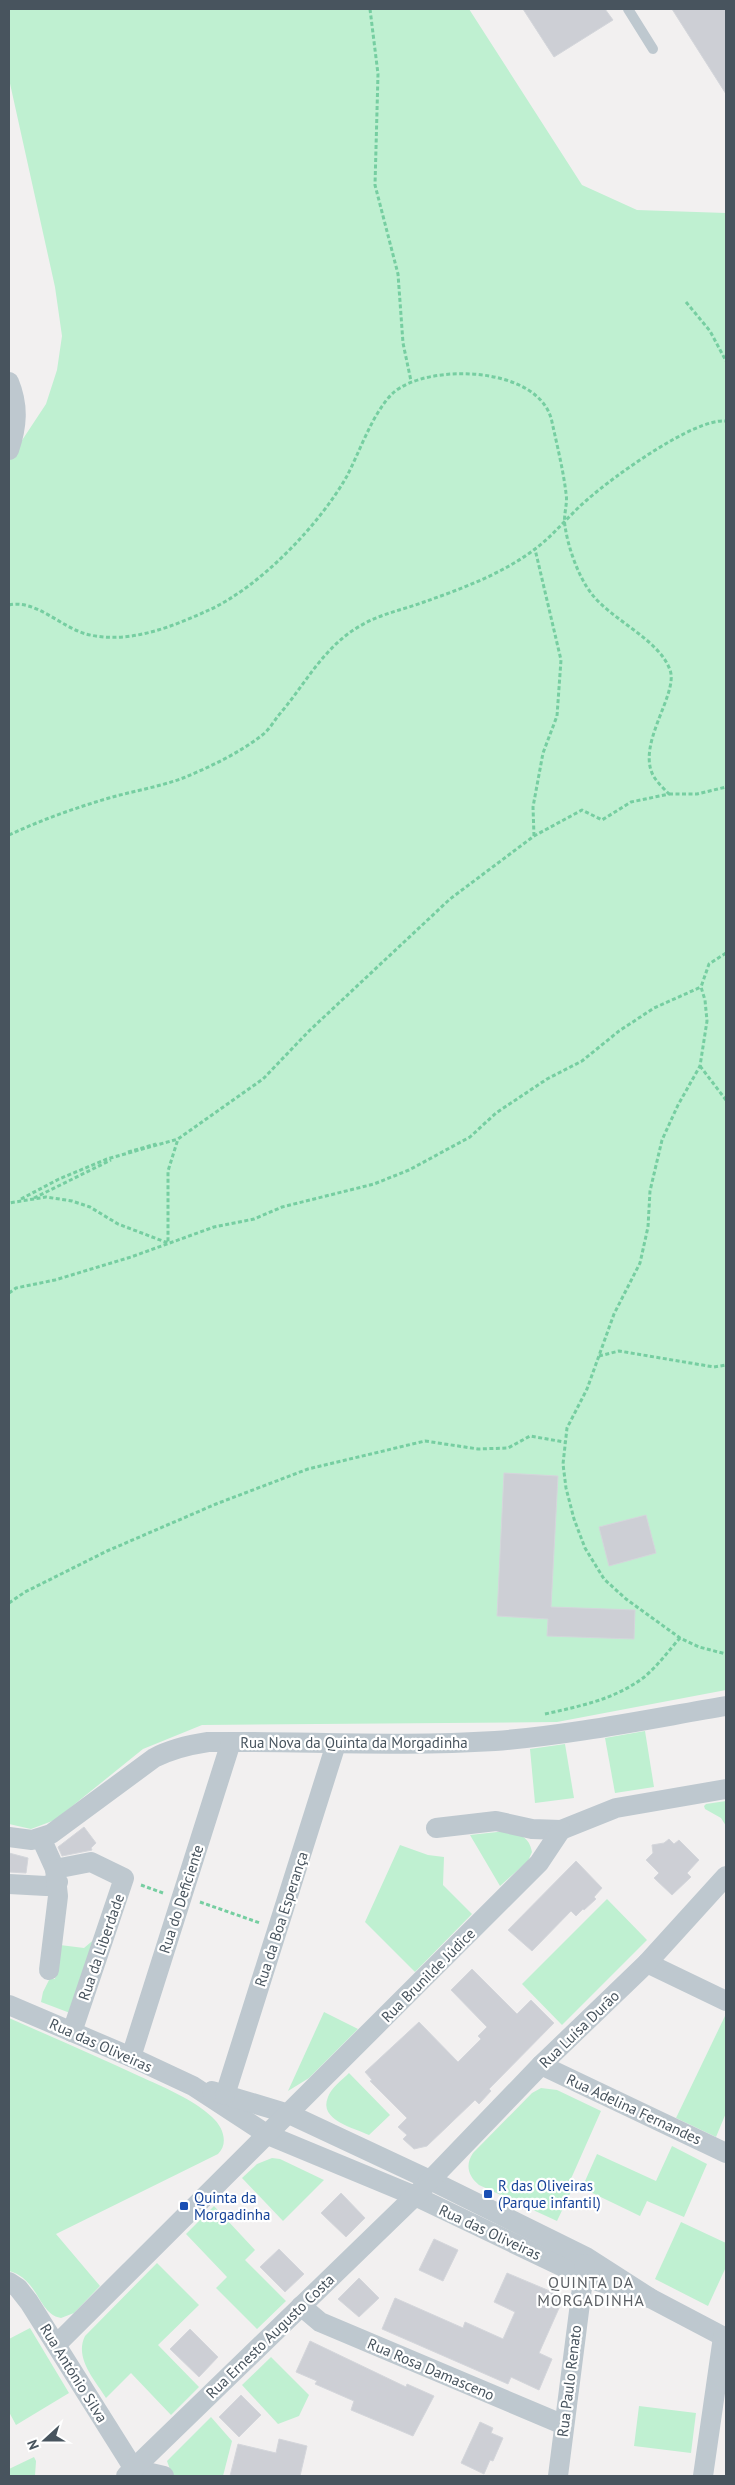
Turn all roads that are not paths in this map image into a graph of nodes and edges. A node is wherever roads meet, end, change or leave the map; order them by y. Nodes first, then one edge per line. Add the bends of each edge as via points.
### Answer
1 (628, 9) edge
2 (653, 48) dead end
3 (9, 382) edge
4 (9, 450) edge
5 (726, 1706) edge
6 (231, 1742) junction
7 (336, 1744) junction
8 (726, 1789) edge
9 (436, 1828) dead end
10 (561, 1830) junction
11 (9, 1837) edge
12 (41, 1838) junction
13 (56, 1875) junction
14 (726, 1876) edge
15 (9, 1884) edge
16 (647, 1963) junction
17 (49, 1970) dead end
18 (726, 2001) edge
19 (9, 2005) edge
20 (72, 2032) junction
21 (131, 2057) junction
22 (541, 2065) junction
23 (193, 2086) junction
24 (225, 2095) junction
25 (289, 2114) junction
26 (268, 2135) junction
27 (726, 2153) edge
28 (430, 2180) junction
29 (415, 2196) junction
30 (584, 2266) junction
31 (9, 2282) edge
32 (301, 2306) junction
33 (724, 2338) edge
34 (57, 2344) junction
35 (564, 2425) junction
36 (130, 2472) edge
37 (164, 2476) edge
38 (558, 2476) edge
39 (703, 2476) edge

1 - 2 lane
3 - 4 street via 16,418
5 - 7 street, Rua Nova da Quinta da Morgadinha via 560,1734 439,1744
6 - 7 street, Rua Nova da Quinta da Morgadinha
6 - 12 street, Rua Nova da Quinta da Morgadinha via 208,1742 170,1750
6 - 21 street, Rua do Deficiente
7 - 24 street, Rua da Boa Esperança
8 - 10 street via 616,1808
9 - 10 street via 496,1821 532,1829
10 - 25 street, Rua Brunilde Júdice via 539,1863
11 - 12 street
12 - 13 street
13 - 15 street via 46,1886
13 - 17 street
13 - 20 street, Rua da Liberdade via 90,1862 124,1878
14 - 16 street, Rua Luísa Durão
16 - 18 street
16 - 22 street, Rua Luísa Durão
19 - 20 street, Rua das Oliveiras
20 - 21 street, Rua das Oliveiras
21 - 23 street, Rua das Oliveiras
22 - 27 street, Rua Adelina Fernandes
22 - 28 street, Rua Luísa Durão
23 - 24 street, Rua das Oliveiras
23 - 26 street, Rua das Oliveiras
24 - 25 street, Rua das Oliveiras
25 - 26 street
25 - 28 street, Rua das Oliveiras
26 - 29 street, Rua das Oliveiras
26 - 34 street
28 - 29 street
28 - 30 street, Rua das Oliveiras
29 - 30 street, Rua das Oliveiras
29 - 32 street, Rua Ernesto Augusto Costa
30 - 33 street, Rua das Oliveiras
30 - 35 street, Rua Paulo Renato
31 - 34 street, Rua António Silva via 29,2302
32 - 35 street, Rua Rosa Damasceno via 320,2322
32 - 36 street, Rua Ernesto Augusto Costa
33 - 39 street
34 - 36 street, Rua António Silva
35 - 38 street, Rua Paulo Renato
36 - 37 street

